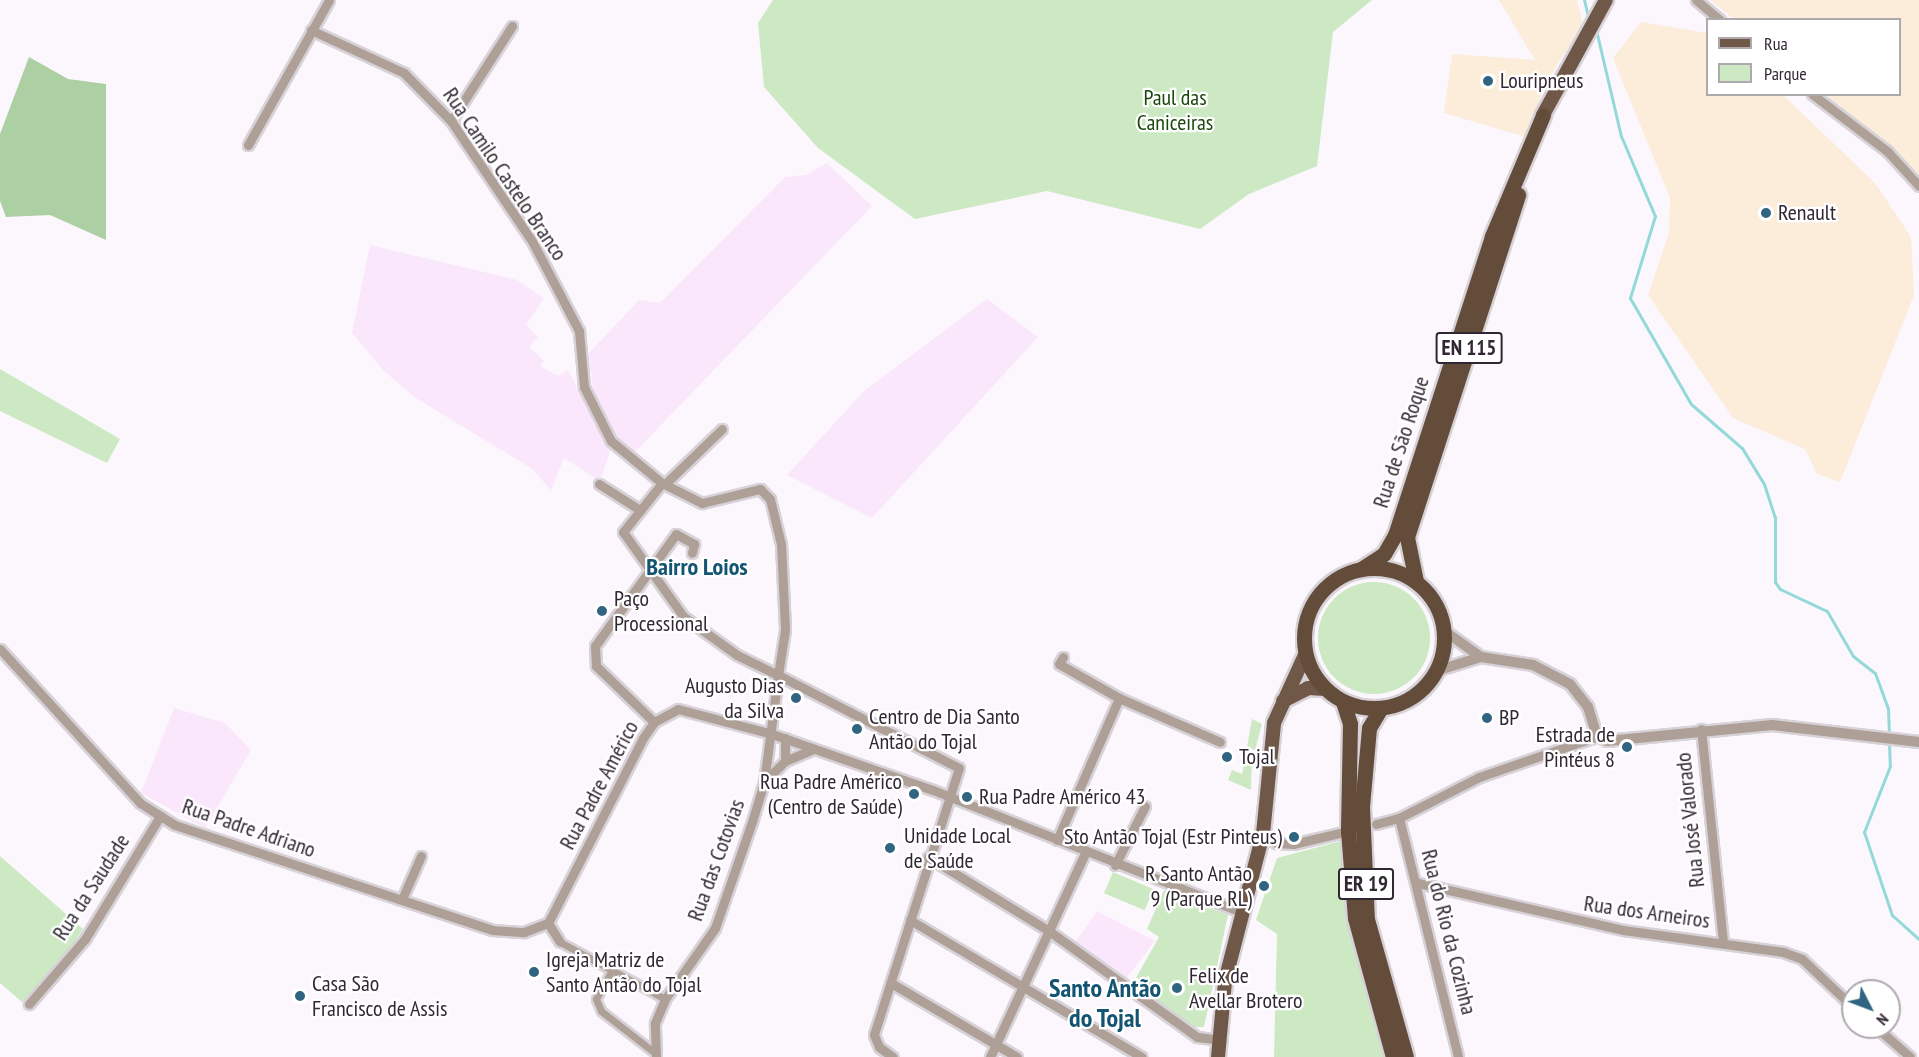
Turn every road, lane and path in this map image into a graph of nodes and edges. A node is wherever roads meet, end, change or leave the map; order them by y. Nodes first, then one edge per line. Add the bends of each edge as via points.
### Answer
1 (329, 0) edge
2 (1606, 0) edge
3 (1696, 0) edge
4 (1718, 18) edge
5 (512, 26) dead end
6 (311, 30) junction
7 (1815, 96) edge
8 (1543, 115) junction
9 (451, 122) junction
10 (248, 145) dead end
11 (1919, 186) edge
12 (722, 429) dead end
13 (599, 484) dead end
14 (664, 484) junction
15 (760, 489) joint
16 (640, 510) junction
17 (692, 553) dead end
18 (1361, 569) junction
19 (648, 572) junction
20 (1416, 581) junction
21 (1443, 630) junction
22 (0, 649) edge
23 (1305, 655) junction
24 (1063, 657) dead end
25 (1481, 657) junction
26 (1436, 671) junction
27 (778, 675) junction
28 (1325, 689) junction
29 (1119, 698) junction
30 (1343, 702) junction
31 (1279, 704) junction
32 (1381, 708) junction
33 (654, 722) junction
34 (1701, 729) junction
35 (772, 734) junction
36 (1598, 736) junction
37 (785, 738) junction
38 (1220, 742) dead end
39 (1919, 742) edge
40 (815, 749) junction
41 (784, 761) junction
42 (764, 782) junction
43 (948, 796) junction
44 (1144, 806) dead end
45 (160, 816) junction
46 (1399, 818) junction
47 (1376, 824) dead end
48 (1348, 831) junction
49 (1263, 834) junction
50 (1057, 840) junction
51 (1085, 853) junction
52 (421, 856) dead end
53 (928, 857) junction
54 (1115, 865) junction
55 (1418, 883) junction
56 (402, 899) junction
57 (1244, 913) junction
58 (910, 920) junction
59 (548, 923) junction
60 (1049, 931) junction
61 (560, 942) joint
62 (1723, 943) junction
63 (612, 970) junction
64 (891, 983) junction
65 (1023, 987) junction
66 (1841, 996) edge
67 (664, 999) junction
68 (29, 1004) dead end
69 (1890, 1039) edge
70 (1220, 1040) junction
71 (996, 1044) junction
72 (655, 1055) edge
73 (1136, 1055) edge
74 (893, 1057) edge
75 (990, 1057) edge
76 (1017, 1057) edge
77 (1218, 1057) edge
78 (1393, 1057) edge
79 (1406, 1057) edge
80 (1458, 1057) edge
81 (1910, 1057) edge

1 - 6 street
2 - 8 main road, Rua de São Roque / EN 115
3 - 4 street
5 - 9 street
6 - 9 street, Rua Camilo Castelo Branco via 404,73
6 - 10 street
7 - 11 street via 1888,152
8 - 18 highway, Rua de São Roque / EN 115 via 1492,236 1395,535 1384,554
8 - 20 highway, Rua de São Roque / EN 115 via 1407,537
9 - 14 street, Rua Camilo Castelo Branco via 532,241 579,331 584,387 611,441
12 - 14 street
13 - 16 street
14 - 15 street, Rua Camilo Castelo Branco via 713,503
14 - 16 street
15 - 27 street, Rua das Cotovias via 770,499 781,544 785,630
16 - 19 street via 623,532
17 - 19 street via 694,544 676,534
18 - 20 highway via 1399,572
18 - 23 highway via 1340,576 1310,608
19 - 27 street via 683,616 737,655
19 - 33 street via 595,646 596,666
20 - 21 highway via 1432,598
21 - 25 street
21 - 26 highway
22 - 45 street, Rua Padre Adriano via 140,803
23 - 28 highway
23 - 31 main road
24 - 29 street via 1059,664
25 - 26 street
25 - 36 street via 1533,665 1570,684 1588,707
26 - 32 highway via 1404,702
27 - 35 street, Rua das Cotovias
27 - 43 street via 836,701 959,768
28 - 30 highway
28 - 31 main road via 1293,692
29 - 38 street
29 - 50 street
30 - 32 highway
30 - 48 highway, ER 19 via 1350,724
31 - 49 main road
32 - 79 highway, ER 19 via 1369,728 1362,806 1367,919
33 - 35 street, Rua Padre Américo via 678,710 693,711
33 - 59 street, Rua Padre Américo
34 - 36 street via 1612,740
34 - 39 street via 1772,725
34 - 62 street, Rua José Valorado
35 - 37 street, Rua Padre Américo
35 - 42 street, Rua das Cotovias
36 - 46 street via 1479,777
37 - 40 street, Rua Padre Américo
37 - 41 street
40 - 41 street, Rua das Cotovias
40 - 43 street, Rua Padre Américo
41 - 42 street, Rua das Cotovias
42 - 67 street, Rua das Cotovias via 715,928
43 - 50 street, Rua Padre Américo
43 - 53 street
44 - 54 street
45 - 56 street, Rua Padre Adriano
45 - 68 street, Rua da Saudade via 85,939
46 - 47 street
46 - 55 street, Rua do Rio da Cozinha
48 - 49 street via 1293,844 1276,843
48 - 78 highway, ER 19 via 1354,918
49 - 57 main road
50 - 51 street, Rua Padre Américo
51 - 54 street, Rua Padre Américo
51 - 60 street
52 - 56 street
53 - 58 street
53 - 60 street
54 - 57 street, Rua Padre Américo
55 - 62 street, Rua dos Arneiros via 1535,914
55 - 80 street, Rua do Rio da Cozinha
56 - 59 street, Rua Padre Adriano via 507,932
57 - 70 main road via 1225,981
58 - 64 street
58 - 65 street
59 - 61 street
60 - 65 street
60 - 70 street via 1197,1037
61 - 63 street
62 - 66 street, Rua dos Arneiros via 1802,959
63 - 67 street
63 - 72 street via 596,999 601,1011
64 - 71 street
64 - 74 street via 874,1035 879,1047
65 - 71 street
65 - 73 street
67 - 72 street, Rua das Cotovias via 655,1023
69 - 81 street
70 - 77 main road
71 - 75 street
71 - 76 street

